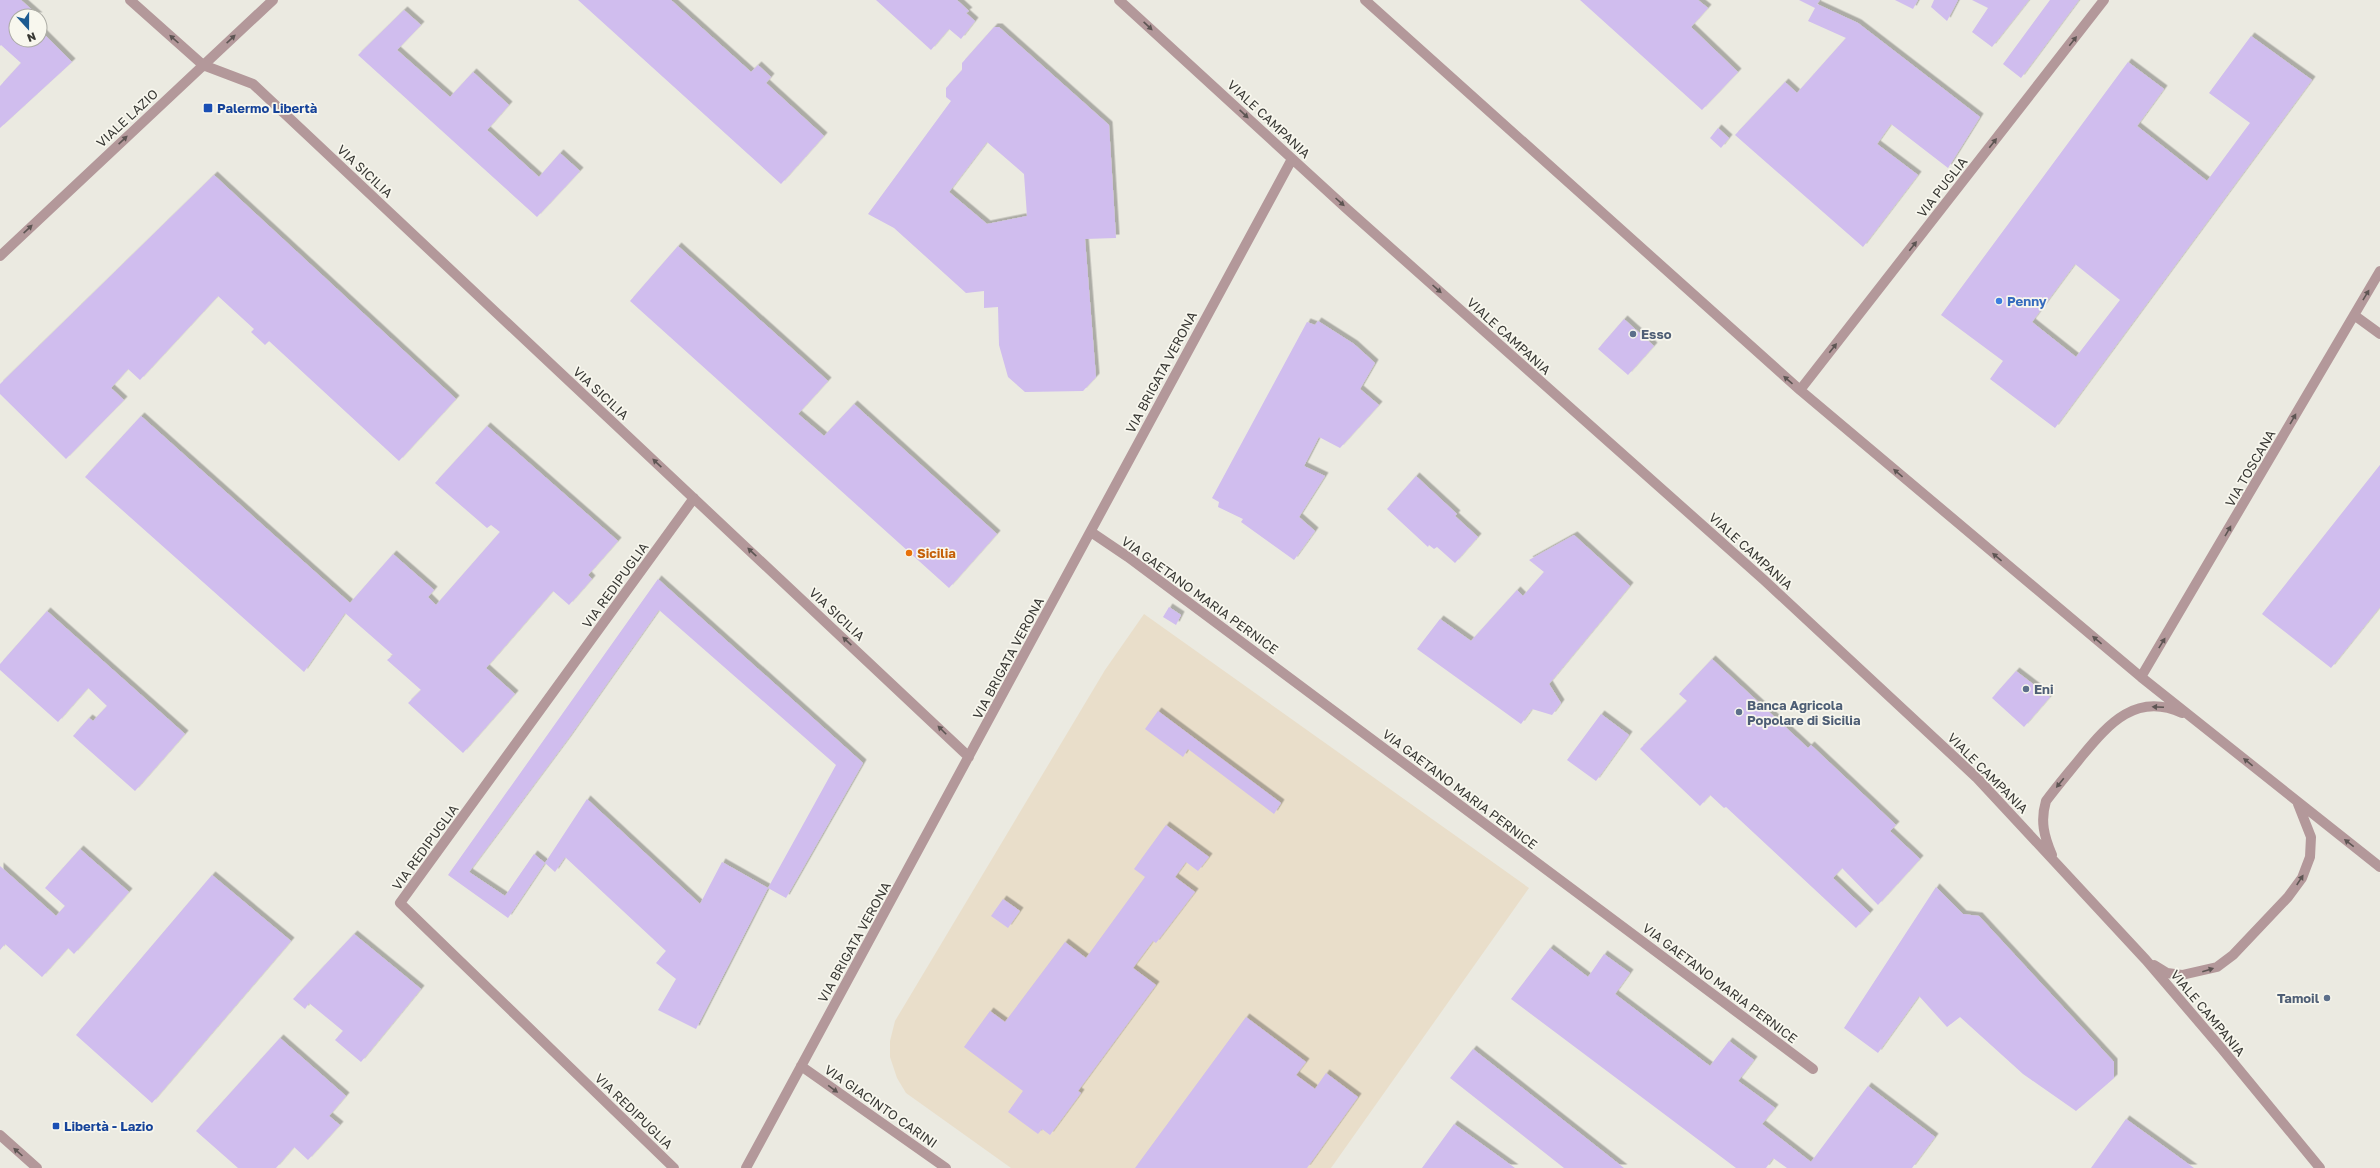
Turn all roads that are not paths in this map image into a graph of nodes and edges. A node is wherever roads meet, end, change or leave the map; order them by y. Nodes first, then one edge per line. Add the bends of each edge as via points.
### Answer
1 (130, 0) edge
2 (273, 0) edge
3 (1119, 0) edge
4 (1365, 0) edge
5 (2104, 0) edge
6 (1376, 4) edge
7 (203, 65) junction
8 (1292, 159) junction
9 (0, 256) edge
10 (2380, 271) edge
11 (2354, 315) junction
12 (2380, 334) edge
13 (1800, 390) junction
14 (694, 498) junction
15 (1091, 532) junction
16 (2141, 677) junction
17 (2194, 719) junction
18 (969, 757) junction
19 (2297, 801) junction
20 (2054, 860) junction
21 (2380, 867) edge
22 (2146, 960) junction
23 (802, 1066) junction
24 (1813, 1069) dead end
25 (0, 1135) edge
26 (37, 1168) edge
27 (674, 1168) edge
28 (746, 1168) edge
29 (946, 1168) edge
30 (2320, 1168) edge

7 -> 1 street
7 -> 2 street, VIALE LAZIO
3 -> 8 street, VIALE CAMPANIA
4 - 6 street
13 -> 5 street, VIA PUGLIA
13 -> 6 street
9 -> 7 street, VIALE LAZIO
14 -> 7 street, VIA SICILIA via 252,84
8 - 15 street, VIA BRIGATA VERONA
8 -> 20 street, VIALE CAMPANIA via 1896,701 1977,778
11 -> 10 street, VIA TOSCANA
11 - 12 street
16 -> 11 street, VIA TOSCANA
16 -> 13 street
18 -> 14 street, VIA SICILIA
14 - 27 street, VIA REDIPUGLIA via 400,903
15 - 18 street, VIA BRIGATA VERONA
15 - 24 street, VIA GAETANO MARIA PERNICE
16 - 17 street
19 -> 17 street
17 -> 20 street via 2159,706 2139,708 2124,714 2106,727 2046,801 2042,814 2043,834
18 - 23 street, VIA BRIGATA VERONA
21 -> 19 street
22 -> 19 street via 2167,973 2182,976 2217,967 2233,955 2302,878 2310,857 2311,837
20 - 22 street, VIALE CAMPANIA
22 - 30 street, VIALE CAMPANIA
23 - 28 street, VIA BRIGATA VERONA
23 -> 29 street, VIA GIACINTO CARINI
26 -> 25 street

